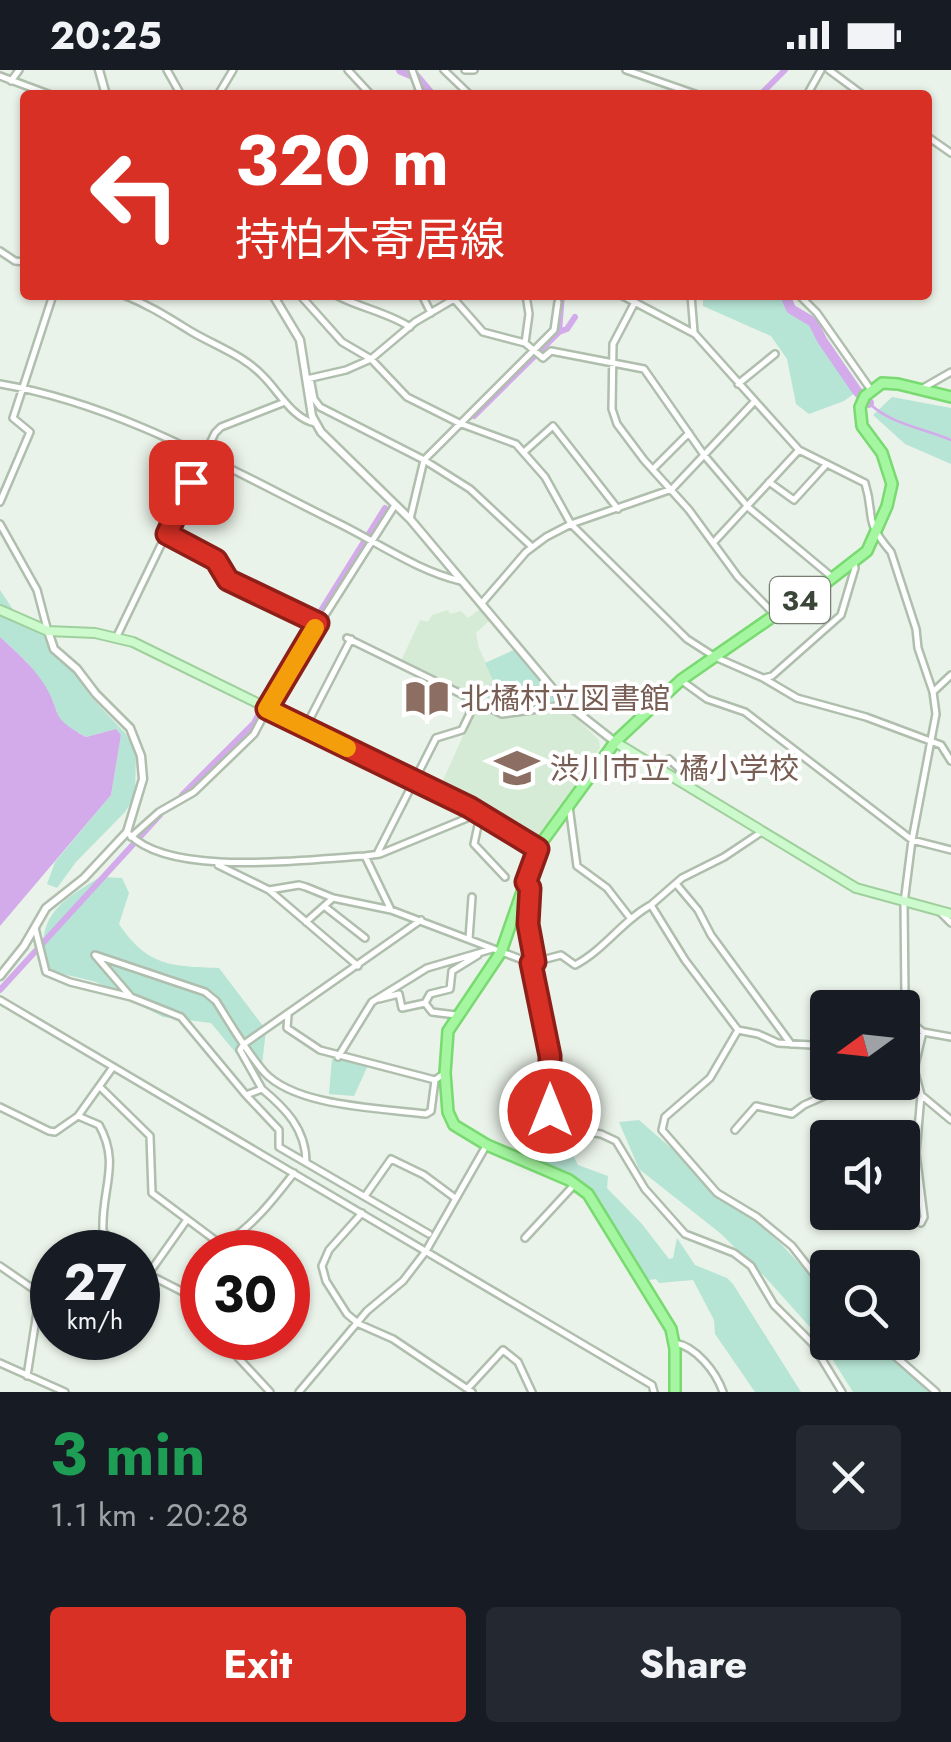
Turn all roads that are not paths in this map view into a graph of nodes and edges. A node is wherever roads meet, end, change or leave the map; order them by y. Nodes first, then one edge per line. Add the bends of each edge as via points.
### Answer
1 (19, 70) edge
2 (348, 70) edge
3 (444, 70) edge
4 (466, 70) edge
5 (474, 70) edge
6 (626, 70) edge
7 (829, 70) edge
8 (0, 76) edge
9 (11, 81) junction
10 (37, 90) edge
11 (367, 90) edge
12 (465, 90) edge
13 (684, 90) edge
14 (857, 90) edge
15 (51, 300) edge
16 (136, 300) edge
17 (276, 300) edge
18 (304, 300) edge
19 (345, 300) edge
20 (425, 300) edge
21 (452, 300) edge
22 (455, 300) edge
23 (527, 300) edge
24 (631, 300) edge
25 (691, 300) edge
26 (803, 300) edge
27 (558, 302) dead end
28 (636, 302) junction
29 (431, 312) junction
30 (410, 327) junction
31 (694, 334) junction
32 (524, 342) junction
33 (534, 349) junction
34 (774, 354) dead end
35 (371, 358) junction
36 (615, 363) junction
37 (951, 372) edge
38 (309, 378) junction
39 (0, 384) edge
40 (738, 384) junction
41 (23, 388) junction
42 (920, 390) junction
43 (869, 392) junction
44 (951, 397) edge
45 (286, 402) junction
46 (754, 402) junction
47 (315, 423) junction
48 (459, 423) junction
49 (689, 432) junction
50 (799, 450) junction
51 (524, 452) junction
52 (704, 455) junction
53 (203, 456) junction
54 (424, 460) junction
55 (826, 465) junction
56 (654, 468) junction
57 (769, 482) junction
58 (672, 490) junction
59 (0, 502) edge
60 (394, 505) junction
61 (747, 506) junction
62 (618, 509) junction
63 (410, 519) junction
64 (0, 524) edge
65 (572, 524) junction
66 (875, 532) junction
67 (167, 534) junction
68 (370, 540) junction
69 (713, 543) junction
70 (532, 546) junction
71 (854, 561) junction
72 (832, 577) junction
73 (464, 582) junction
74 (482, 603) junction
75 (0, 610) edge
76 (775, 614) junction
77 (318, 623) junction
78 (48, 631) junction
79 (118, 636) junction
80 (714, 657) junction
81 (951, 675) edge
82 (763, 678) junction
83 (681, 680) junction
84 (933, 692) junction
85 (476, 701) junction
86 (563, 701) junction
87 (264, 707) junction
88 (306, 728) junction
89 (615, 742) junction
90 (930, 742) junction
91 (669, 759) dead end
92 (951, 761) edge
93 (415, 780) junction
94 (682, 780) junction
95 (569, 806) junction
96 (480, 812) junction
97 (763, 830) junction
98 (132, 838) junction
99 (912, 840) junction
100 (538, 849) junction
101 (951, 850) edge
102 (377, 854) junction
103 (365, 856) junction
104 (218, 865) junction
105 (506, 877) dead end
106 (526, 882) junction
107 (676, 886) junction
108 (269, 890) junction
109 (472, 897) dead end
110 (333, 898) junction
111 (904, 903) junction
112 (651, 905) junction
113 (324, 906) junction
114 (391, 910) junction
115 (940, 912) junction
116 (951, 914) edge
117 (631, 919) junction
118 (421, 920) junction
119 (306, 922) junction
120 (951, 923) edge
121 (35, 928) junction
122 (366, 938) dead end
123 (469, 939) junction
124 (497, 951) junction
125 (478, 954) junction
126 (533, 962) junction
127 (358, 966) junction
128 (0, 976) edge
129 (905, 990) edge
130 (130, 996) junction
131 (0, 1000) edge
132 (376, 1000) junction
133 (425, 1003) junction
134 (288, 1015) junction
135 (456, 1015) junction
136 (738, 1030) junction
137 (920, 1030) edge
138 (923, 1032) junction
139 (951, 1037) edge
140 (244, 1044) junction
141 (791, 1044) junction
142 (920, 1044) edge
143 (810, 1045) edge
144 (338, 1057) junction
145 (114, 1067) junction
146 (445, 1074) junction
147 (435, 1080) junction
148 (100, 1086) junction
149 (262, 1089) junction
150 (920, 1091) edge
151 (246, 1095) junction
152 (921, 1095) junction
153 (815, 1100) edge
154 (0, 1107) edge
155 (78, 1116) junction
156 (919, 1120) edge
157 (951, 1120) edge
158 (735, 1130) dead end
159 (487, 1145) junction
160 (306, 1162) junction
161 (294, 1174) junction
162 (575, 1184) junction
163 (920, 1185) edge
164 (365, 1196) junction
165 (455, 1198) junction
166 (362, 1213) junction
167 (186, 1221) junction
168 (920, 1223) dead end
169 (103, 1230) edge
170 (429, 1234) dead end
171 (526, 1238) dead end
172 (426, 1252) junction
173 (160, 1255) edge
174 (0, 1266) edge
175 (810, 1269) edge
176 (30, 1286) edge
177 (359, 1324) junction
178 (674, 1343) junction
179 (30, 1357) edge
180 (240, 1360) edge
181 (900, 1360) edge
182 (0, 1363) edge
183 (27, 1376) junction
184 (675, 1387) edge
185 (470, 1390) edge
186 (65, 1392) edge
187 (270, 1392) edge
188 (299, 1392) edge
189 (532, 1392) edge
190 (654, 1392) edge
191 (723, 1392) edge
192 (842, 1392) edge
193 (936, 1392) edge

1 - 9 street
2 - 11 street
3 - 12 street
4 - 5 street
6 - 13 street
7 - 14 street
8 - 9 street
9 - 10 street
15 - 41 street
16 - 45 street via 240,358
17 - 38 street via 300,340
18 - 35 street via 342,342
19 - 30 street
20 - 29 street
21 - 29 street
22 - 32 street via 482,332
23 - 32 street
24 - 28 street
25 - 31 street
26 - 43 street
27 - 33 street via 554,330
28 - 31 street
28 - 36 street via 612,344
29 - 30 street
30 - 35 street
31 - 40 street
32 - 33 street
33 - 36 street via 542,357 551,351
33 - 48 street
34 - 40 street
35 - 38 street
35 - 48 street via 407,397
36 - 49 street via 647,370
36 - 56 street via 612,409
37 - 42 street
38 - 47 street
38 - 54 street via 318,406
39 - 41 street
40 - 46 street
41 - 53 street via 138,424
41 - 59 street via 13,418 30,432
42 - 43 main road via 882,383
42 - 44 main road
43 - 66 main road, 34 via 860,407 862,426 892,484
45 - 47 street
45 - 53 street via 221,427
46 - 50 street
46 - 52 street
47 - 60 street
48 - 51 street
48 - 54 street
49 - 52 street
49 - 56 street
50 - 55 street
50 - 57 street
51 - 62 street via 553,426
51 - 65 street
52 - 58 street
52 - 61 street
53 - 67 street
53 - 68 street
54 - 63 street
54 - 70 street via 470,489
55 - 57 street via 794,500
55 - 66 street via 865,483
56 - 58 street
57 - 61 street
58 - 62 street
58 - 69 street
60 - 63 street
60 - 68 street
61 - 69 street
61 - 72 street
62 - 65 street
63 - 73 street
64 - 78 street via 37,590
65 - 70 street
65 - 80 street via 670,624
66 - 71 main road, 34
66 - 84 street via 891,552
67 - 77 street via 216,560 228,580
67 - 79 street
68 - 73 street
68 - 77 street
69 - 76 street
70 - 74 street
71 - 72 main road, 34
71 - 82 street via 841,615
72 - 76 main road, 34
73 - 74 street
74 - 86 street
75 - 78 main road
76 - 80 main road, 34
77 - 87 street
78 - 79 main road
78 - 98 street via 50,644 137,742 143,779
79 - 87 main road
80 - 82 street
80 - 83 main road, 34
81 - 84 street
82 - 90 street via 797,698
83 - 89 main road, 34
83 - 99 street via 707,699 745,712
84 - 90 street
85 - 86 street via 506,714
85 - 88 street via 349,638
85 - 93 street via 462,730 436,738
86 - 89 street
87 - 88 main road
87 - 98 street via 250,738
88 - 93 main road
89 - 94 main road
89 - 95 main road, 34
90 - 92 street via 941,745
90 - 99 street
91 - 94 street via 684,773
93 - 96 main road
93 - 102 street
94 - 97 main road
95 - 100 main road, 34
95 - 117 street via 577,866
96 - 100 main road
96 - 102 street
96 - 105 street via 474,844
97 - 107 street
97 - 111 main road via 856,888
98 - 104 street
98 - 121 street via 54,899
99 - 101 street
99 - 111 street
100 - 106 main road, 34
102 - 103 street
103 - 104 street
103 - 114 street
104 - 108 street
106 - 124 main road, 34
106 - 126 street
107 - 112 street
107 - 141 street
108 - 110 street via 299,885
108 - 119 street
109 - 123 street
110 - 113 street
110 - 114 street
111 - 115 main road
111 - 129 street
112 - 117 street
112 - 136 street
113 - 119 street
113 - 122 street
114 - 118 street
115 - 116 main road
115 - 120 street
117 - 126 street via 575,966 561,955
118 - 123 street
118 - 127 street
119 - 127 street
121 - 128 street
121 - 130 street via 50,976
123 - 124 street
124 - 125 street
124 - 126 street
124 - 135 main road, 34
125 - 132 street via 427,968
125 - 133 street via 452,971 450,990 430,994
126 - 192 street via 550,1056 548,1097 557,1123 616,1141 645,1189 685,1234 751,1266
127 - 134 street
130 - 140 street via 95,955 205,992
130 - 151 street via 180,1017
131 - 145 street
132 - 133 street via 400,994 402,1008
132 - 144 street
133 - 135 street via 432,1012
134 - 140 street
134 - 144 street via 286,1028
135 - 146 main road, 34
136 - 141 street
136 - 175 street via 710,1078 665,1117 662,1130 718,1194 758,1216
137 - 138 street
138 - 139 street
138 - 142 street
140 - 147 street via 280,1084 342,1104 426,1114
140 - 149 street via 240,1050
141 - 143 street
144 - 147 street
145 - 148 street
145 - 161 street
146 - 147 street
146 - 159 main road, 34 via 454,1125
148 - 155 street
148 - 167 street via 150,1136 152,1193
149 - 151 street
149 - 160 street via 289,1111
150 - 152 street
151 - 160 street via 279,1130 279,1147
152 - 156 street
152 - 157 street
153 - 158 street via 792,1114 756,1106
154 - 155 street via 56,1132
155 - 169 street via 99,1125 110,1144
159 - 162 main road, 34
159 - 165 street
160 - 164 street
161 - 166 street
161 - 167 street via 268,1208 224,1244
162 - 171 street
162 - 178 main road, 34 via 601,1213
163 - 168 street
164 - 165 street via 391,1159
164 - 170 street
165 - 172 street
166 - 172 street
166 - 177 street via 322,1266 346,1314
167 - 173 street
172 - 177 street
172 - 190 street
174 - 176 street
177 - 185 street
177 - 188 street
178 - 184 main road, 34
178 - 191 street via 694,1351
179 - 183 street
180 - 187 street
181 - 193 street
182 - 183 street
183 - 186 street
185 - 189 street via 503,1350 518,1362

